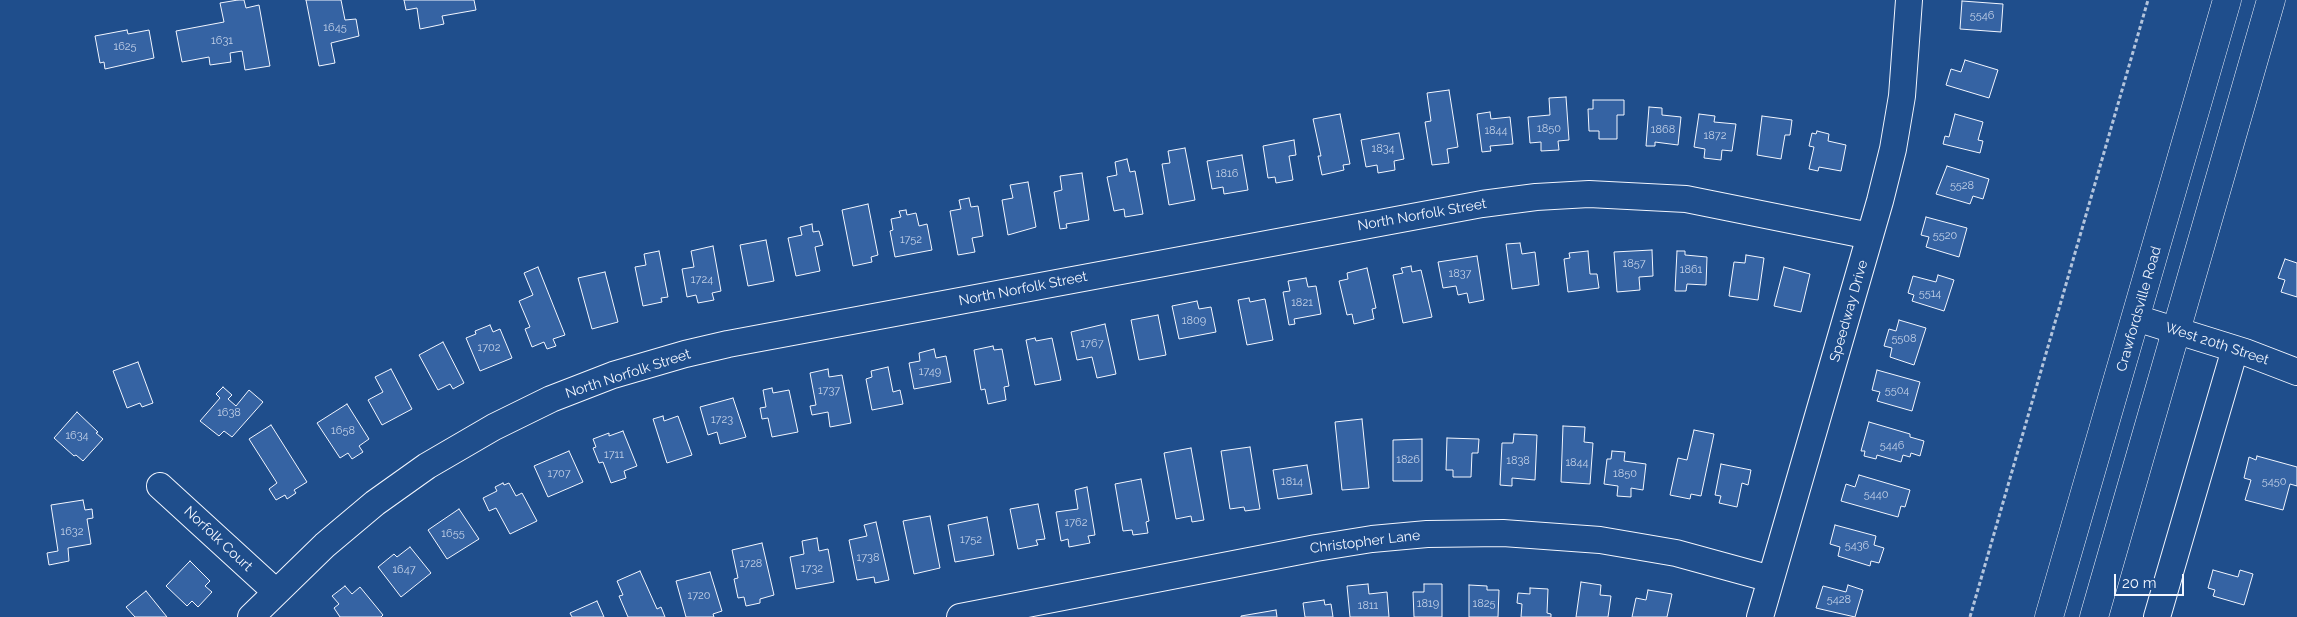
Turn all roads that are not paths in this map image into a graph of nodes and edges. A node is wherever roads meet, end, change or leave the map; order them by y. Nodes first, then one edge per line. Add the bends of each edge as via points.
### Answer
1 (1909, 0) edge
2 (2227, 0) edge
3 (2271, 0) edge
4 (1870, 236) junction
5 (2136, 318) junction
6 (2177, 331) junction
7 (2235, 349) junction
8 (2297, 372) edge
9 (160, 486) dead end
10 (1771, 579) junction
11 (276, 592) junction
12 (251, 617) edge
13 (960, 617) edge
14 (1760, 617) edge
15 (2049, 617) edge
16 (2094, 617) edge
17 (2157, 617) edge

1 - 4 street, Speedway Drive via 1902,96 1893,149
2 - 5 main road, Crawfordsville Road
3 - 6 main road
4 - 10 street, Speedway Drive
4 - 11 street, North Norfolk Street via 1686,199 1588,194 1536,197 1472,206 719,346 613,375 552,399 481,434 427,466 375,503 325,544
5 - 6 street, West 20th Street
5 - 15 main road, Crawfordsville Road
6 - 7 street, West 20th Street
6 - 16 main road
7 - 8 street, West 20th Street
7 - 17 street
9 - 11 street, Norfolk Court
10 - 13 street, Christopher Lane via 1676,553 1600,540 1503,533 1427,534 1316,548
10 - 14 street, Speedway Drive
11 - 12 street, North Norfolk Street

